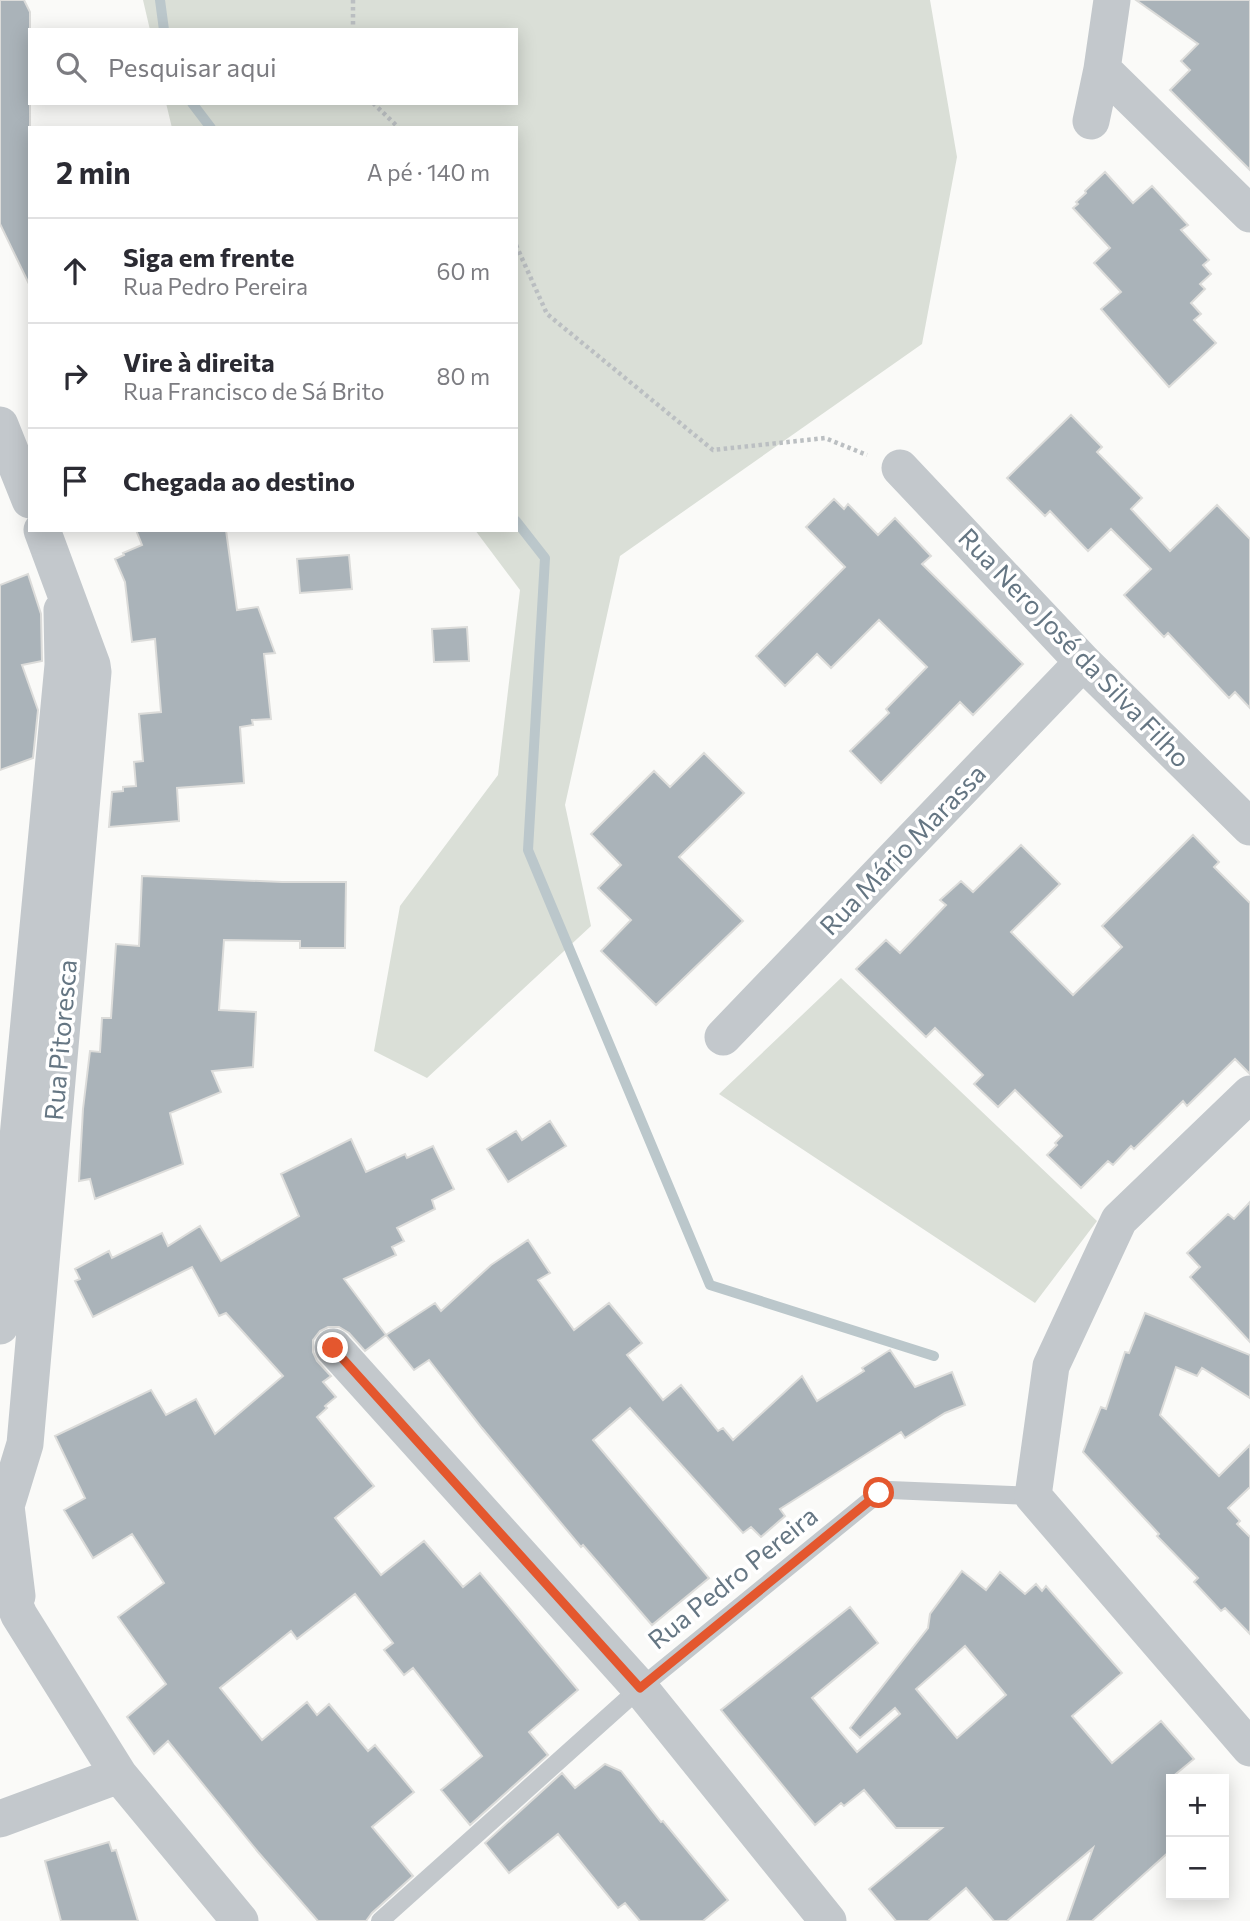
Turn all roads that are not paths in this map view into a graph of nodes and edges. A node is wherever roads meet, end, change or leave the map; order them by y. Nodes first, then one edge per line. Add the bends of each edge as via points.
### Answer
1 (1112, 0) edge
2 (1102, 68) junction
3 (1091, 121) dead end
4 (1250, 214) edge
5 (0, 425) edge
6 (900, 468) road end
7 (28, 495) edge
8 (43, 532) edge
9 (61, 578) junction
10 (1083, 662) junction
11 (1250, 827) edge
12 (723, 1037) dead end
13 (1250, 1094) edge
14 (0, 1326) edge
15 (333, 1348) dead end
16 (3, 1494) edge
17 (1033, 1496) junction
18 (0, 1570) edge
19 (19, 1615) junction
20 (640, 1688) junction
21 (1250, 1748) edge
22 (119, 1775) junction
23 (0, 1819) edge
24 (240, 1921) edge
25 (380, 1921) edge
26 (828, 1921) edge

1 - 2 street
2 - 3 street
2 - 4 street
5 - 7 street
6 - 10 street, Rua Nero José da Silva Filho
8 - 9 street, Rua Pitoresca
9 - 14 street, Rua Pitoresca via 63,665
9 - 16 street, Rua Pitoresca via 93,672 25,1444
10 - 11 street, Rua Nero José da Silva Filho
10 - 12 street, Rua Mário Marassa
13 - 17 street via 1119,1220 1051,1366
15 - 20 street
16 - 19 street, Rua Pitoresca
17 - 20 lane, Rua Pedro Pereira via 884,1490
17 - 21 street
18 - 19 street
19 - 22 street
20 - 25 lane, Rua Pedro Pereira
20 - 26 street
22 - 23 street
22 - 24 street

